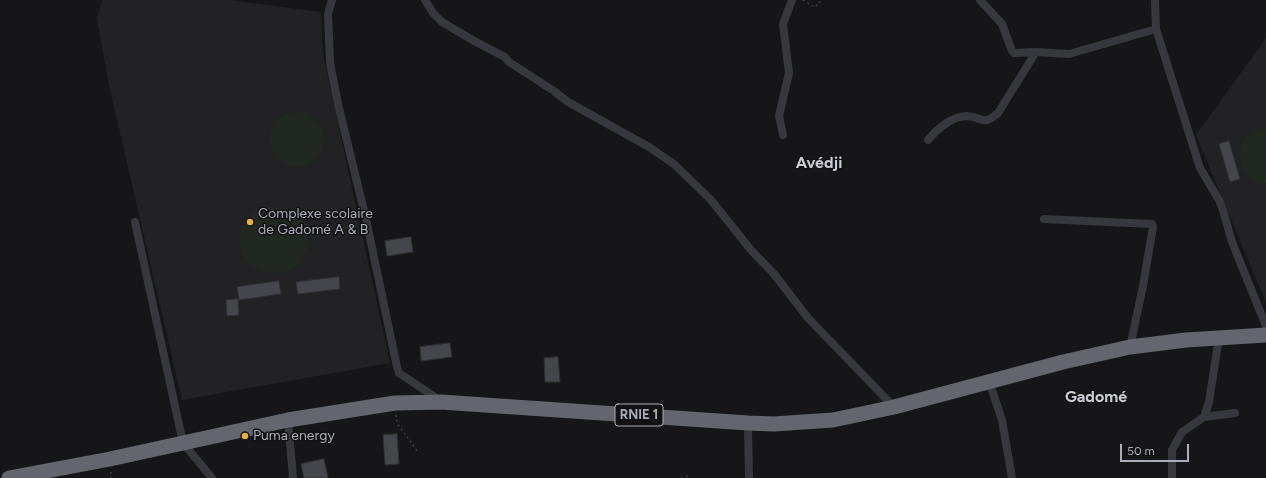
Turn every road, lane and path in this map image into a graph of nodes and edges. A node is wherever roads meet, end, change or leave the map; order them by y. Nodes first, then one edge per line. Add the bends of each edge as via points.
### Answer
1 (332, 0) edge
2 (425, 0) edge
3 (792, 0) edge
4 (803, 0) edge
5 (822, 0) edge
6 (980, 0) edge
7 (1155, 0) edge
8 (1156, 29) junction
9 (1036, 52) junction
10 (783, 135) dead end
11 (928, 140) dead end
12 (1044, 219) dead end
13 (135, 222) dead end
14 (1266, 326) edge
15 (1266, 335) edge
16 (1219, 337) junction
17 (1130, 347) junction
18 (989, 381) junction
19 (441, 402) junction
20 (894, 406) junction
21 (1235, 412) dead end
22 (1204, 417) junction
23 (397, 419) dead end
24 (288, 420) junction
25 (748, 423) junction
26 (183, 443) junction
27 (418, 452) dead end
28 (688, 476) dead end
29 (9, 478) edge
30 (212, 478) edge
31 (293, 478) edge
32 (681, 478) edge
33 (749, 478) edge
34 (1012, 478) edge
35 (1172, 478) edge

1 - 19 street via 328,14 330,63 397,367 399,373
2 - 20 street via 433,13 447,25 505,57 568,102 674,164 716,207 808,318
3 - 10 street via 783,24 789,73 779,116
4 - 5 path via 815,7
6 - 9 street via 1002,24 1014,53
7 - 8 street
8 - 9 street via 1069,54
8 - 14 street via 1200,168 1219,200 1232,242
9 - 11 street via 998,113 991,119 982,121 968,116 946,123
12 - 17 street via 1152,224 1143,286
13 - 26 street
15 - 16 highway, RNIE 1
16 - 17 highway, RNIE 1
16 - 22 street via 1209,402
17 - 18 highway, RNIE 1
18 - 20 highway, RNIE 1
18 - 34 street via 1002,420
19 - 24 highway, RNIE 1 via 395,403
19 - 25 highway, RNIE 1
20 - 25 highway, RNIE 1 via 833,420
21 - 22 street
22 - 35 street via 1182,432 1172,450
23 - 27 path via 397,423
24 - 26 highway, RNIE 1
24 - 31 street
25 - 33 street
26 - 29 highway, RNIE 1
26 - 30 street
28 - 32 path

